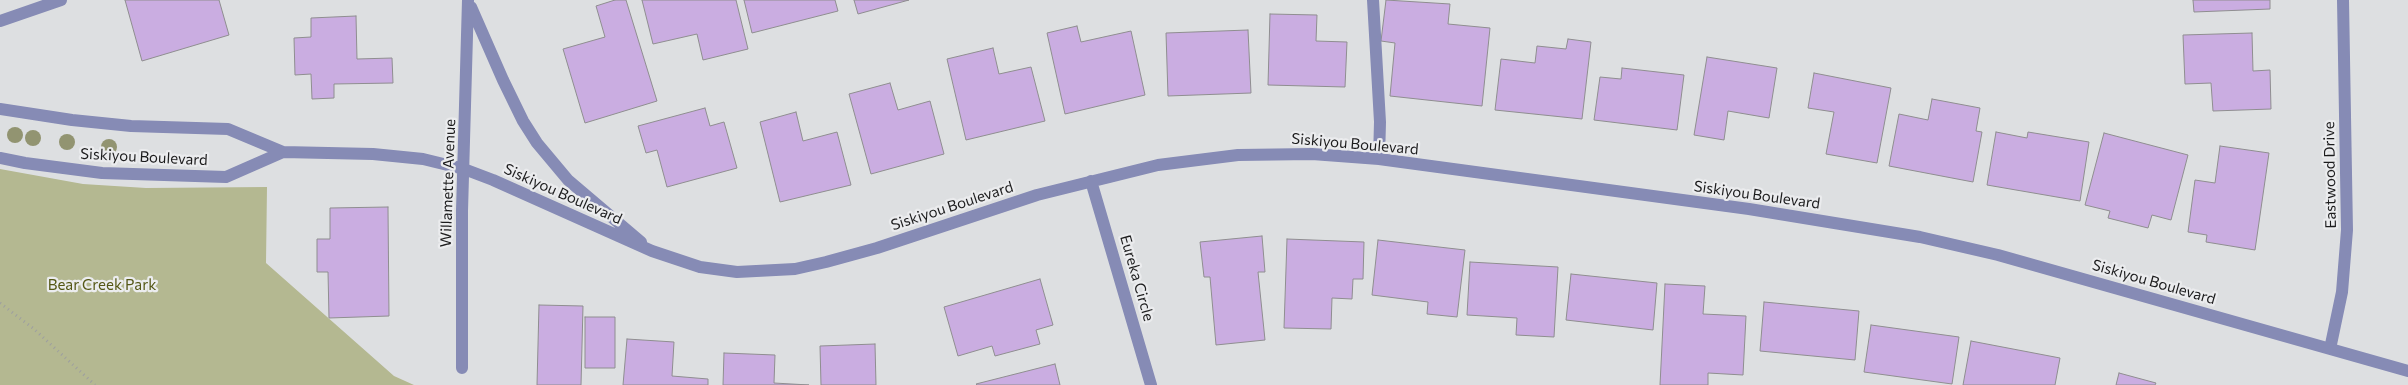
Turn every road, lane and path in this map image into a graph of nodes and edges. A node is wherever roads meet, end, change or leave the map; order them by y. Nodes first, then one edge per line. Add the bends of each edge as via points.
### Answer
1 (61, 0) edge
2 (1373, 0) edge
3 (2343, 0) edge
4 (468, 1) edge
5 (0, 21) edge
6 (0, 109) edge
7 (283, 152) junction
8 (0, 158) edge
9 (1379, 160) junction
10 (464, 169) junction
11 (1091, 181) junction
12 (652, 251) junction
13 (0, 303) edge
14 (2330, 348) junction
15 (462, 368) dead end
16 (2408, 371) edge
17 (95, 385) edge
18 (1151, 385) edge

1 - 5 street
2 - 9 street
3 - 14 street, Eastwood Drive via 2347,230 2342,292
4 - 10 street, Willamette Avenue
4 - 12 street via 507,89 537,143 568,180
6 - 7 street, Siskiyou Boulevard via 131,126 228,128
7 - 8 street, Siskiyou Boulevard via 226,177 102,173
7 - 10 street, Siskiyou Boulevard via 373,154
9 - 11 street, Siskiyou Boulevard via 1312,154 1238,155 1158,165
9 - 14 street, Siskiyou Boulevard via 1759,211 1920,237 1998,255
10 - 12 street, Siskiyou Boulevard
10 - 15 street, Willamette Avenue
11 - 12 street, Siskiyou Boulevard via 1037,195 877,248 795,270 736,272 700,267
11 - 18 street, Eureka Circle
13 - 17 path via 34,329
14 - 16 street, Siskiyou Boulevard

